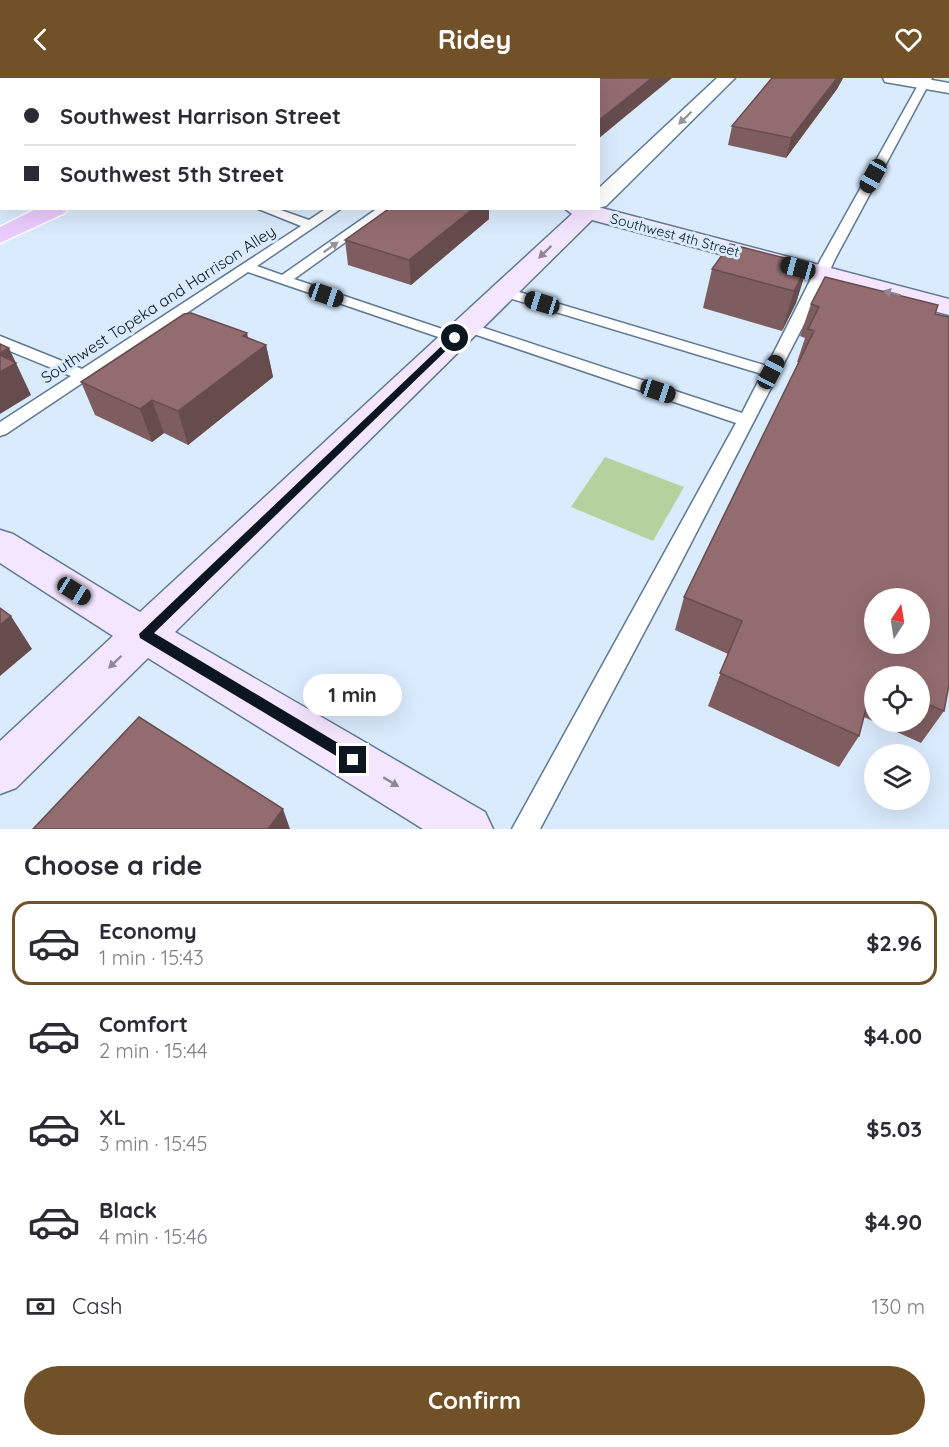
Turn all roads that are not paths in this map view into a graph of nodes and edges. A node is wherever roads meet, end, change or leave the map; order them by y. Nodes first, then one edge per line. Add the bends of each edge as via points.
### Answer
1 (727, 78) edge
2 (891, 78) edge
3 (926, 81) edge
4 (949, 88) edge
5 (600, 196) edge
6 (53, 210) edge
7 (267, 210) edge
8 (333, 210) edge
9 (384, 210) edge
10 (585, 210) edge
11 (598, 210) edge
12 (311, 225) junction
13 (0, 236) edge
14 (246, 267) junction
15 (822, 274) junction
16 (283, 280) junction
17 (504, 292) junction
18 (949, 308) edge
19 (461, 332) junction
20 (0, 341) edge
21 (771, 372) junction
22 (82, 375) junction
23 (746, 420) junction
24 (0, 430) edge
25 (0, 544) edge
26 (145, 634) junction
27 (0, 772) edge
28 (468, 829) edge
29 (525, 829) edge

1 -> 5 street
2 - 3 street
3 - 4 street
3 - 15 lane
6 - 13 main road
7 - 12 lane
8 - 12 lane, Southwest Topeka and Harrison Alley
16 -> 9 lane
10 -> 17 street
11 - 15 street, Southwest 4th Street
12 - 14 lane, Southwest Topeka and Harrison Alley
14 - 16 lane
14 - 22 lane, Southwest Topeka and Harrison Alley
18 -> 15 street, Southwest 4th Street
15 - 21 lane
16 - 19 lane
17 - 19 street
17 - 21 lane
19 - 23 lane
19 - 26 street
20 - 22 lane
21 - 23 lane
22 - 24 lane, Southwest Topeka and Harrison Alley
23 - 29 lane
25 - 26 street
26 -> 27 street
26 -> 28 street

